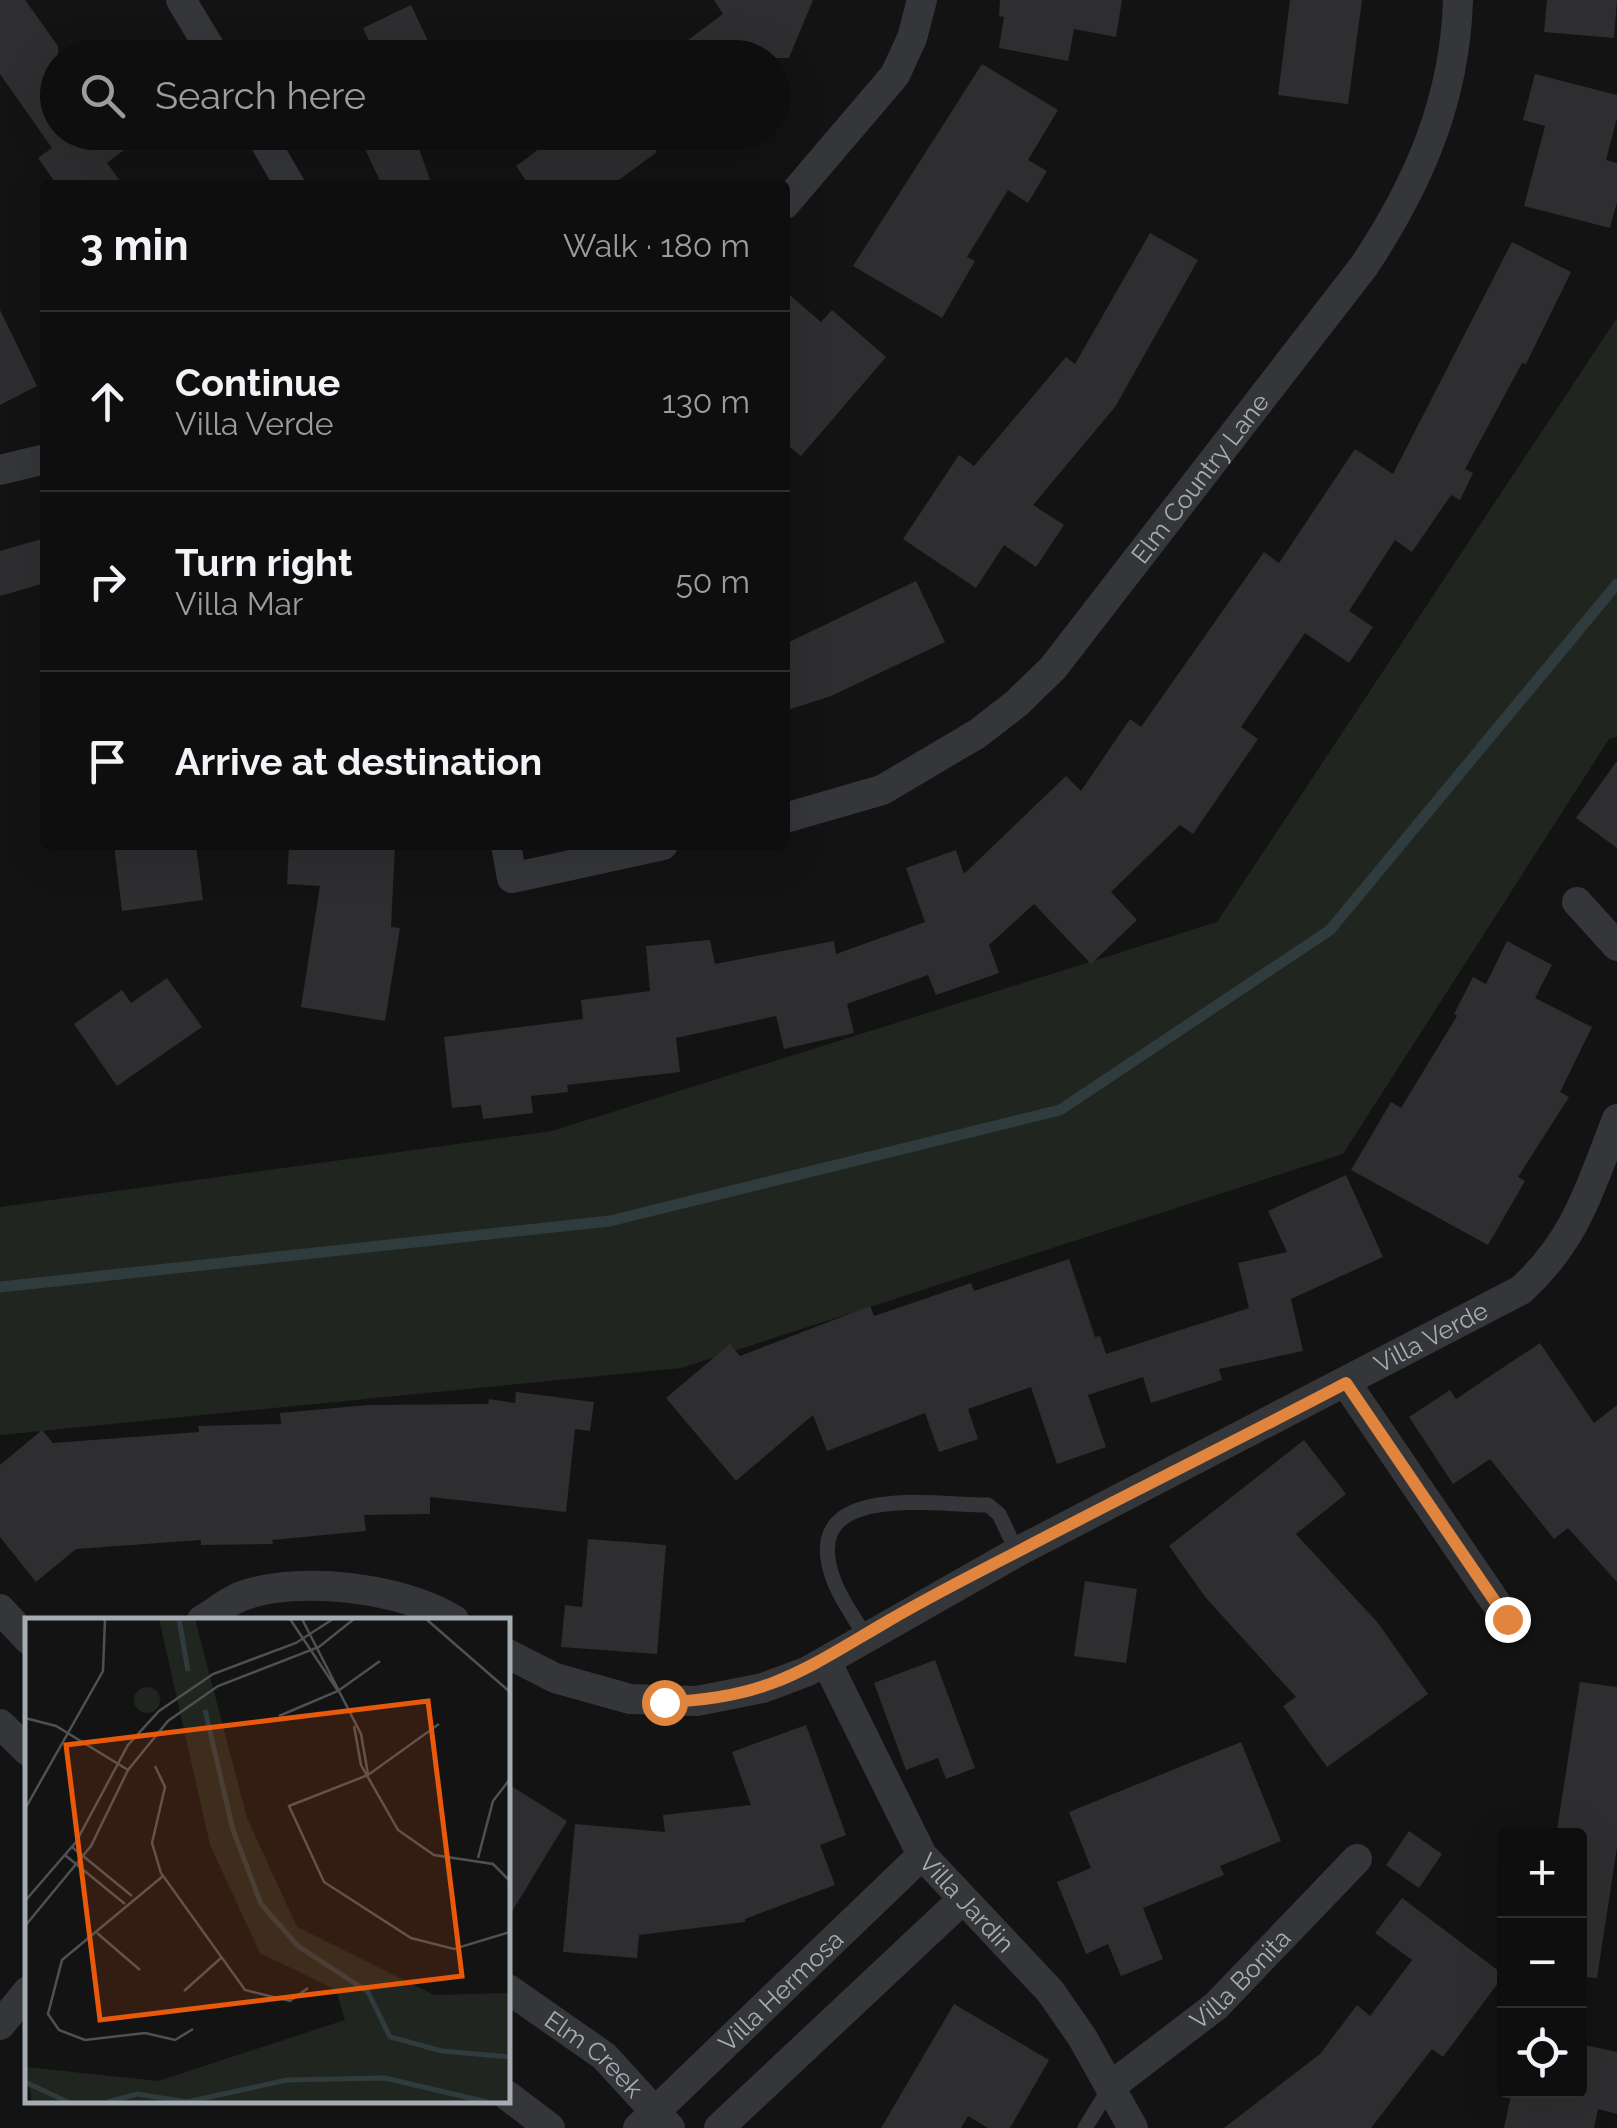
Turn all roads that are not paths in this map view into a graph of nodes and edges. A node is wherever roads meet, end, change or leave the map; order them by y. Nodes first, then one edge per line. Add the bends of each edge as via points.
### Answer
1 (181, 0) edge
2 (922, 0) edge
3 (1458, 0) edge
4 (205, 40) edge
5 (270, 150) edge
6 (287, 180) edge
7 (790, 198) edge
8 (40, 461) edge
9 (0, 470) edge
10 (790, 817) edge
11 (507, 850) edge
12 (640, 850) edge
13 (1577, 902) dead end
14 (1617, 946) edge
15 (1617, 1118) edge
16 (1346, 1383) junction
17 (1017, 1552) junction
18 (0, 1609) edge
19 (205, 1618) edge
20 (450, 1618) edge
21 (1507, 1619) dead end
22 (25, 1636) edge
23 (866, 1636) junction
24 (510, 1655) edge
25 (826, 1661) junction
26 (0, 1724) edge
27 (25, 1748) edge
28 (922, 1854) junction
29 (1357, 1859) dead end
30 (964, 1899) junction
31 (510, 1989) edge
32 (25, 1994) edge
33 (0, 2025) edge
34 (1111, 2086) junction
35 (510, 2098) edge
36 (654, 2122) edge
37 (550, 2128) edge
38 (719, 2128) edge
39 (1085, 2128) edge
40 (1133, 2128) edge

1 - 4 street
2 - 7 street via 895,75
3 - 10 street, Elm Country Lane via 1439,122 1402,210 1053,668 977,734 882,790
5 - 6 street
8 - 9 street
11 - 12 street via 512,878
13 - 14 street
15 - 16 street, Villa Verde via 1570,1236 1549,1264 1505,1300
16 - 17 street, Villa Verde
16 - 21 street
17 - 23 street, Villa Verde
17 - 23 lane via 988,1506 885,1504 837,1519 827,1536 834,1583
18 - 22 street
19 - 20 street via 240,1597 284,1586 414,1600
23 - 25 street, Villa Verde
24 - 25 street, Villa Verde via 555,1678 664,1702 764,1688
25 - 28 street, Villa Jardin
26 - 27 street
28 - 30 street, Villa Jardin
28 - 36 street, Villa Hermosa
29 - 34 street, Villa Bonita via 1216,2006
30 - 34 street, Villa Jardin via 1050,1992
30 - 38 street
31 - 36 street, Elm Creek via 604,2056
32 - 33 street
34 - 39 lane
34 - 40 street, Villa Jardin
35 - 37 street

